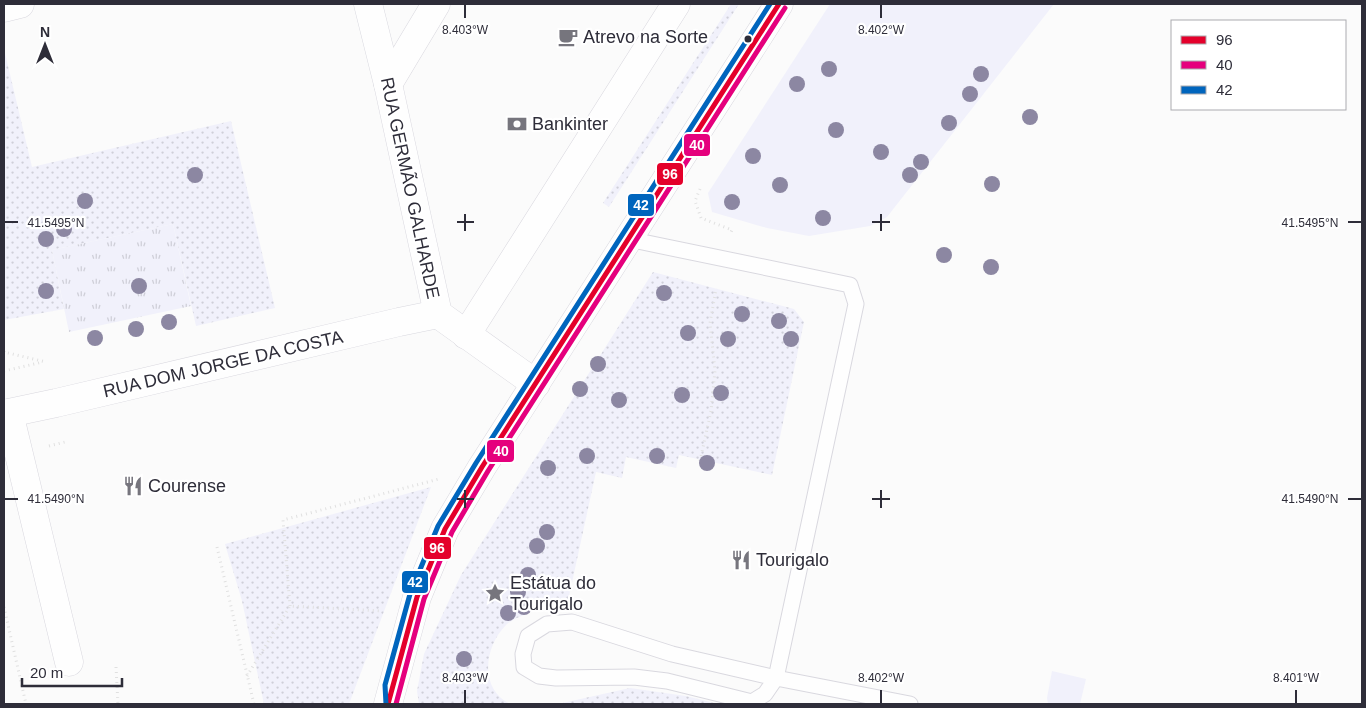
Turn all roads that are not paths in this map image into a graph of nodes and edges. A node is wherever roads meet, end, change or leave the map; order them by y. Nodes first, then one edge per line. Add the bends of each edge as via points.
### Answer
1 (20, 4) edge
2 (368, 4) edge
3 (436, 4) edge
4 (676, 4) edge
5 (779, 4) edge
6 (4, 8) edge
7 (388, 84) junction
8 (628, 239) junction
9 (438, 314) junction
10 (466, 335) junction
11 (536, 384) junction
12 (6, 414) edge
13 (69, 662) dead end
14 (776, 678) junction
15 (391, 699) edge
16 (910, 704) edge

1 - 6 street
2 - 7 street, RUA GERMÃO GALHARDE
3 - 7 street
4 - 10 street
5 - 8 street
7 - 9 street, RUA GERMÃO GALHARDE
8 - 11 street
8 - 14 lane via 850,285 856,304
9 - 10 street, RUA GERMÃO GALHARDE
9 - 12 street, RUA DOM JORGE DA COSTA
10 - 11 street, RUA GERMÃO GALHARDE
11 - 15 street via 445,529 417,597
12 - 13 street
14 - 14 lane via 765,694 752,702 667,681 634,677 539,676 524,667 523,654 528,636 547,624 572,622 672,654
14 - 16 lane

